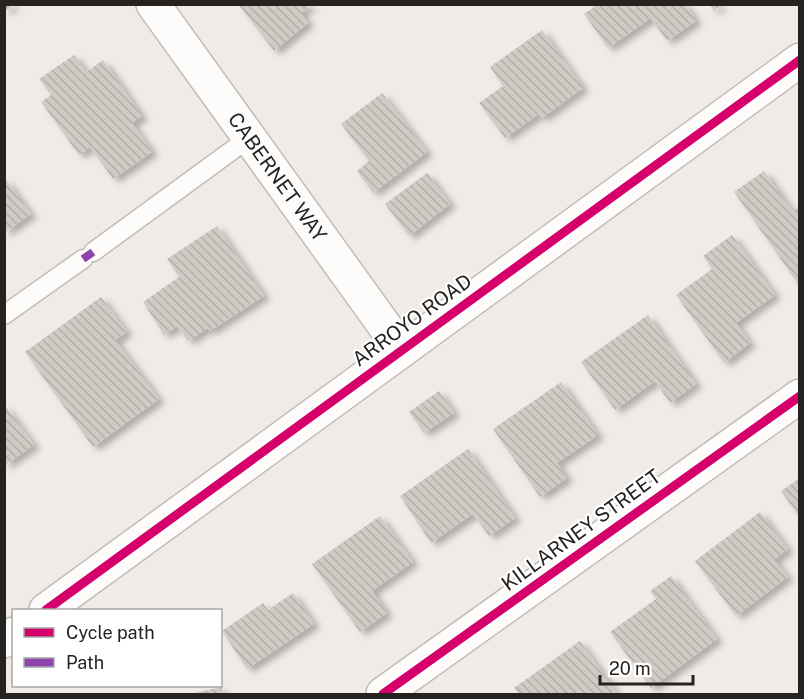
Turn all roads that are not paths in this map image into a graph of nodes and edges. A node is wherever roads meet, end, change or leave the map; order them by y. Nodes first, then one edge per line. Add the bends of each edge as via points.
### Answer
1 (153, 4) edge
2 (800, 60) edge
3 (249, 138) junction
4 (4, 315) edge
5 (402, 350) junction
6 (800, 396) edge
7 (47, 609) edge
8 (382, 694) edge

1 - 3 street, CABERNET WAY
2 - 5 street, ARROYO ROAD
3 - 4 lane
3 - 5 street, CABERNET WAY
5 - 7 street, ARROYO ROAD
6 - 8 street, KILLARNEY STREET

